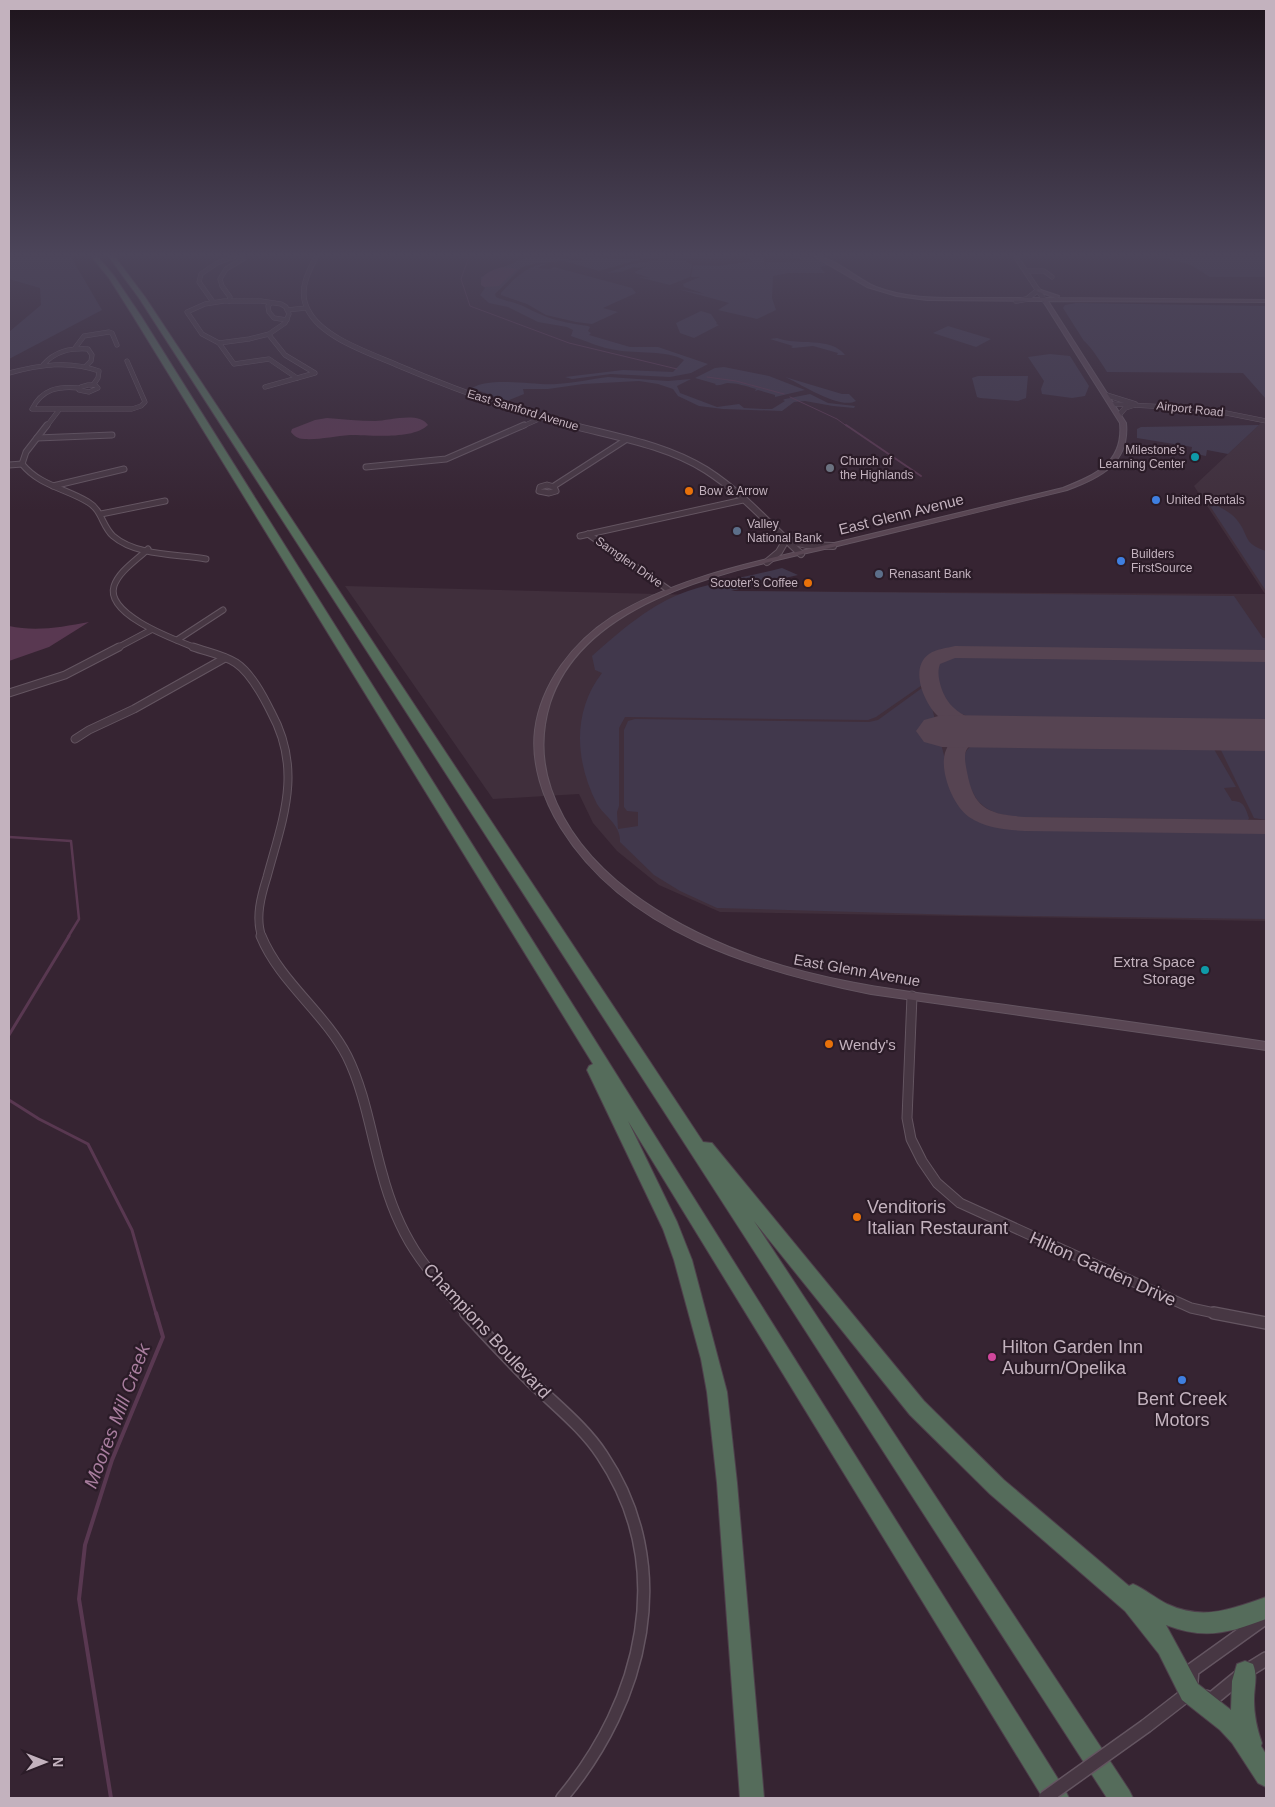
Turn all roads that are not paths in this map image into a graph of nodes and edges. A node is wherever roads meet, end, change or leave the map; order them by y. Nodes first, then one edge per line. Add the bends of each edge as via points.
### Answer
1 (80, 341) edge
2 (115, 341) edge
3 (153, 341) edge
4 (171, 341) edge
5 (216, 341) edge
6 (228, 341) edge
7 (275, 341) edge
8 (345, 341) edge
9 (1071, 341) edge
10 (219, 343) junction
11 (117, 345) dead end
12 (75, 348) junction
13 (127, 361) dead end
14 (43, 365) junction
15 (86, 366) junction
16 (9, 373) edge
17 (297, 378) junction
18 (265, 387) dead end
19 (1106, 395) junction
20 (1112, 404) junction
21 (1135, 404) junction
22 (60, 410) junction
23 (1120, 415) junction
24 (541, 418) junction
25 (1266, 421) edge
26 (112, 435) dead end
27 (37, 438) junction
28 (628, 440) junction
29 (22, 464) junction
30 (9, 465) edge
31 (366, 467) dead end
32 (124, 469) dead end
33 (53, 486) junction
34 (554, 486) dead end
35 (743, 500) junction
36 (165, 501) dead end
37 (101, 514) junction
38 (588, 534) junction
39 (580, 536) dead end
40 (786, 540) junction
41 (834, 546) junction
42 (148, 549) junction
43 (801, 554) junction
44 (206, 559) dead end
45 (767, 562) junction
46 (669, 590) junction
47 (223, 610) dead end
48 (151, 630) junction
49 (176, 640) junction
50 (225, 658) junction
51 (9, 693) edge
52 (75, 739) dead end
53 (912, 996) junction
54 (577, 1025) junction
55 (618, 1028) junction
56 (1266, 1046) edge
57 (1266, 1323) edge
58 (1023, 1509) junction
59 (1266, 1608) edge
60 (1266, 1617) edge
61 (1266, 1659) edge
62 (1245, 1672) junction
63 (1190, 1692) junction
64 (1260, 1765) edge
65 (562, 1798) edge
66 (752, 1798) edge
67 (1045, 1798) edge
68 (1057, 1798) edge
69 (1121, 1798) edge

1 - 12 street
2 - 11 street
3 - 54 highway
4 - 55 highway
5 - 10 street
6 - 10 street
7 - 17 street via 285,354 315,373
8 - 24 street, East Samford Avenue via 483,400
9 - 19 main road, East Glenn Avenue
10 - 17 street via 234,364 269,359
12 - 14 street via 56,353
12 - 15 street via 88,349 92,355
13 - 22 street via 145,402 141,406 132,409
14 - 15 street
14 - 16 street
15 - 22 street via 99,372 93,385 45,391 32,409
17 - 18 street
19 - 20 main road, East Glenn Avenue
19 - 21 street
20 - 21 street, Airport Road
20 - 23 main road, East Glenn Avenue
21 - 23 street via 1125,408
21 - 25 street, Airport Road via 1206,409
22 - 27 street
23 - 41 main road, East Glenn Avenue via 1125,430 1121,452 1106,469 1084,482 1049,494
24 - 28 street, East Samford Avenue
24 - 31 street via 446,459
26 - 27 street
27 - 29 street via 26,452
28 - 34 street
28 - 35 street, East Samford Avenue via 664,450 703,469
29 - 30 street
29 - 33 street via 32,476
32 - 33 street
33 - 37 street via 90,503
35 - 38 street
35 - 40 street, East Samford Avenue
36 - 37 street
37 - 42 street via 113,537
38 - 39 street
38 - 46 street, Samglen Drive
40 - 41 street
40 - 43 street, East Samford Avenue
40 - 45 street via 779,552
41 - 43 main road, East Glenn Avenue
42 - 44 street
42 - 48 street, Champions Boulevard via 119,578 113,588 113,600
43 - 45 main road, East Glenn Avenue
45 - 46 main road, East Glenn Avenue
46 - 53 main road, East Glenn Avenue via 630,609 600,630 567,663 550,692 540,726 540,763 551,801 565,827 584,854 609,879 652,912 702,941 782,972
47 - 49 street
48 - 49 street, Champions Boulevard
48 - 51 street via 65,675
49 - 50 street, Champions Boulevard
50 - 52 street
50 - 65 street, Champions Boulevard via 244,670 275,717 288,754 290,793 260,906 260,932 272,960 331,1030 348,1059 389,1199 409,1243 439,1285 592,1442 620,1487 633,1522 641,1560 643,1600 633,1672 605,1740
53 - 56 main road, East Glenn Avenue
53 - 57 street, Hilton Garden Drive via 908,1128 922,1161 948,1193 960,1203 1025,1234 1191,1308
54 - 66 highway via 671,1228 710,1359 727,1482
54 - 68 highway
55 - 58 highway via 715,1160 917,1408
55 - 69 highway
58 - 59 highway via 1137,1598 1166,1615 1212,1624
58 - 63 highway via 1146,1617 1167,1646
60 - 63 street via 1192,1670
61 - 62 street
62 - 63 street via 1212,1699
62 - 64 highway via 1242,1713
63 - 64 highway via 1228,1722
63 - 67 street, bridge

